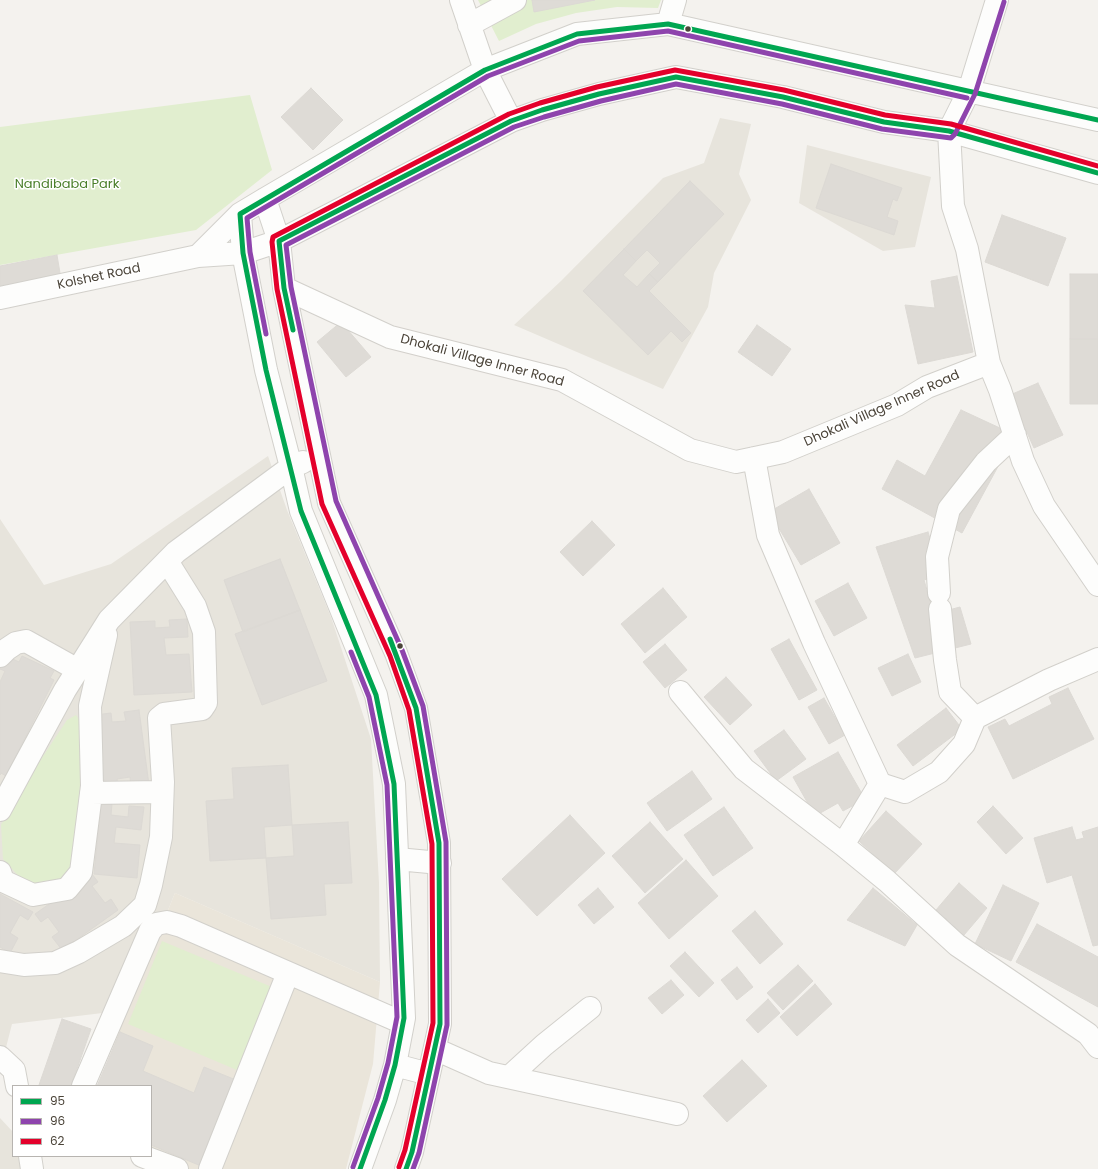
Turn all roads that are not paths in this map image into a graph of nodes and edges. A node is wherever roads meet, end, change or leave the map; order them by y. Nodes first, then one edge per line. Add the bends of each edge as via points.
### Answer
1 (461, 0) edge
2 (515, 0) edge
3 (675, 0) edge
4 (997, 0) edge
5 (668, 24) junction
6 (469, 25) junction
7 (485, 70) junction
8 (969, 91) junction
9 (1098, 120) edge
10 (511, 121) junction
11 (949, 131) junction
12 (1098, 173) edge
13 (265, 199) junction
14 (240, 214) junction
15 (279, 241) junction
16 (243, 253) junction
17 (198, 256) junction
18 (284, 288) junction
19 (0, 298) edge
20 (989, 363) junction
21 (1015, 435) junction
22 (319, 455) junction
23 (754, 458) junction
24 (291, 467) junction
25 (167, 561) junction
26 (1098, 585) edge
27 (109, 620) junction
28 (0, 656) edge
29 (1098, 659) edge
30 (78, 670) junction
31 (680, 692) dead end
32 (975, 718) junction
33 (880, 784) junction
34 (162, 792) junction
35 (91, 793) junction
36 (1, 808) edge
37 (843, 845) junction
38 (397, 859) junction
39 (440, 863) junction
40 (0, 872) edge
41 (0, 961) edge
42 (288, 973) junction
43 (590, 1008) dead end
44 (402, 1023) junction
45 (1098, 1047) edge
46 (435, 1049) junction
47 (0, 1057) edge
48 (395, 1065) junction
49 (429, 1074) junction
50 (509, 1077) junction
51 (17, 1085) edge
52 (83, 1085) edge
53 (677, 1114) dead end
54 (30, 1157) edge
55 (145, 1157) edge
56 (32, 1169) edge
57 (177, 1169) edge
58 (210, 1169) edge
59 (360, 1169) edge
60 (406, 1169) edge

1 - 6 street
2 - 6 street
3 - 5 street
4 - 8 street
5 - 7 street via 577,34
5 - 8 street
6 - 7 street
7 - 10 street
7 - 13 street
8 - 9 street
8 - 11 street
10 - 11 street, Kolshet Road via 599,94 676,77 783,97 884,122
10 - 15 street, Kolshet Road
11 - 12 street, Kolshet Road
11 - 20 street via 953,206 967,249
13 - 14 street
13 - 15 street
14 - 16 street
14 - 17 street
15 - 16 street, Kolshet Road
15 - 18 street
16 - 17 street, Kolshet Road
16 - 24 street via 266,370
17 - 19 street, Kolshet Road
18 - 22 street
18 - 23 street, Dhokali Village Inner Road via 390,337 562,380 690,450 736,462
20 - 21 street
20 - 23 street, Dhokali Village Inner Road via 927,388 897,405 783,452
21 - 26 street via 1023,462 1044,506
21 - 32 street via 986,462 949,509 937,557 939,601 950,692
22 - 24 street
22 - 39 street via 328,503 396,653 416,708 439,843
23 - 33 street via 768,535 814,644
24 - 25 street
24 - 38 street via 301,510 376,695 394,784
25 - 27 street
25 - 34 street via 195,606 204,632 206,703 202,709 164,714 159,718
27 - 30 street
27 - 35 street via 90,706
28 - 30 street via 16,643 26,641
29 - 32 street via 1049,680
30 - 36 street
31 - 37 street via 744,769
32 - 33 street via 964,744 939,772 905,792
33 - 37 street
34 - 35 street
34 - 41 street via 161,837 145,906 123,926 55,963 24,965
35 - 40 street via 81,872 67,889 33,895 3,881
37 - 45 street via 957,945 1088,1034
38 - 39 street
38 - 44 street via 404,1018
39 - 46 street via 440,1024
42 - 44 street
42 - 52 street via 181,926 167,922 156,924 150,931
42 - 58 street
43 - 50 street
44 - 48 street
46 - 49 street
46 - 50 street via 489,1073
47 - 51 street via 14,1070
48 - 49 street
48 - 59 street
49 - 60 street
50 - 53 street
54 - 56 street
55 - 57 street

